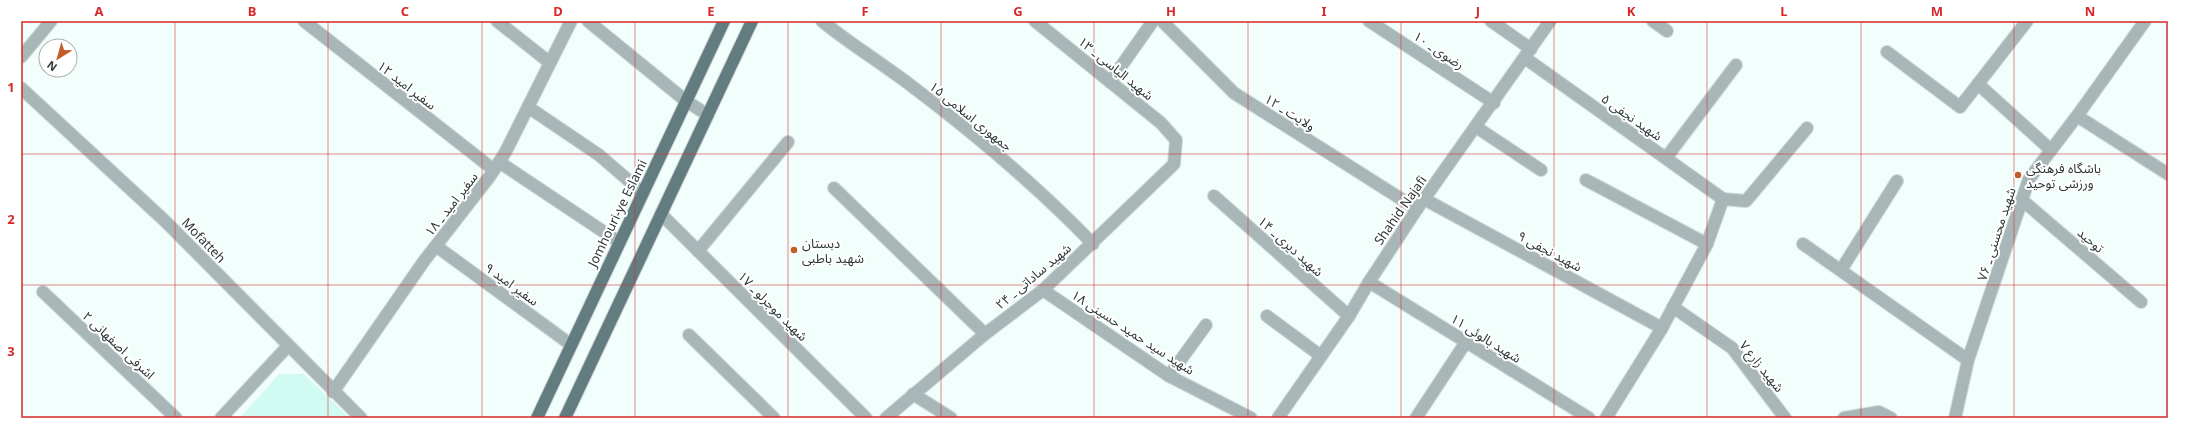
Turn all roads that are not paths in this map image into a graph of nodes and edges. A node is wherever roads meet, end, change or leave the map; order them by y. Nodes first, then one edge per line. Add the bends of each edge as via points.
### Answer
1 (51, 21) edge
2 (304, 21) edge
3 (497, 21) edge
4 (571, 21) edge
5 (588, 21) edge
6 (724, 21) edge
7 (752, 21) edge
8 (822, 21) edge
9 (1035, 21) edge
10 (1153, 21) edge
11 (1162, 21) edge
12 (1369, 21) edge
13 (1491, 21) edge
14 (1550, 21) edge
15 (1653, 21) edge
16 (2027, 21) edge
17 (2145, 21) edge
18 (1667, 31) dead end
19 (1887, 52) dead end
20 (1528, 54) junction
21 (21, 57) edge
22 (549, 62) junction
23 (1736, 65) dead end
24 (1110, 82) junction
25 (1978, 84) junction
26 (22, 92) edge
27 (686, 101) junction
28 (1494, 103) junction
29 (528, 107) junction
30 (708, 115) junction
31 (2077, 116) junction
32 (1476, 127) junction
33 (1807, 128) dead end
34 (1176, 140) joint
35 (788, 142) dead end
36 (2051, 150) junction
37 (1666, 158) junction
38 (496, 166) junction
39 (1541, 170) dead end
40 (2168, 174) edge
41 (1586, 180) dead end
42 (1897, 181) dead end
43 (834, 188) dead end
44 (643, 193) junction
45 (1214, 196) dead end
46 (1723, 199) junction
47 (2022, 200) junction
48 (1420, 204) junction
49 (661, 214) junction
50 (619, 242) junction
51 (1093, 244) junction
52 (1707, 244) junction
53 (1803, 244) dead end
54 (436, 246) junction
55 (698, 251) junction
56 (1841, 270) junction
57 (1368, 282) junction
58 (1043, 290) junction
59 (42, 292) dead end
60 (2141, 302) dead end
61 (1673, 307) junction
62 (1267, 316) dead end
63 (1349, 316) junction
64 (1206, 325) dead end
65 (1662, 328) junction
66 (985, 334) junction
67 (689, 335) dead end
68 (1466, 342) junction
69 (570, 344) junction
70 (288, 346) junction
71 (1321, 356) junction
72 (1968, 360) junction
73 (1169, 376) junction
74 (333, 392) junction
75 (913, 394) junction
76 (176, 418) edge
77 (221, 418) edge
78 (361, 418) edge
79 (537, 418) edge
80 (565, 418) edge
81 (774, 418) edge
82 (866, 418) edge
83 (886, 418) edge
84 (951, 418) edge
85 (1251, 418) edge
86 (1278, 418) edge
87 (1416, 418) edge
88 (1590, 418) edge
89 (1606, 418) edge
90 (1785, 418) edge
91 (1844, 418) edge
92 (1891, 418) edge
93 (1955, 418) edge

1 - 21 street
2 - 38 street, سفیر امید ۱۲
3 - 22 street
4 - 22 street, سفیر امید ـ ۱۸
5 - 27 street
6 - 27 main road, Jomhouri-ye Eslami
7 - 30 main road
8 - 51 street, جمهوری اسلامی ۱۵ via 909,84 994,151 1055,204
9 - 24 street, شهید الیاسی ـ ۱۳
10 - 24 street
11 - 48 street, ولایت ـ ۱۲ via 1234,93
12 - 28 street, رضوی ـ ۱۰
13 - 20 street, شهید نجفی ۵
14 - 20 street, Shahid Najafi
15 - 18 street
16 - 25 street
17 - 31 street, شهید محسنی ـ ۷۶
19 - 25 street via 1960,107
20 - 28 street, Shahid Najafi
20 - 37 street, شهید نجفی ۵
22 - 29 street, سفیر امید ـ ۱۸
23 - 37 street
24 - 34 street, شهید الیاسی ـ ۱۳ via 1161,123
25 - 36 street
26 - 70 street, Mofatteh via 164,221
27 - 30 street
27 - 44 main road, Jomhouri-ye Eslami
28 - 32 street, Shahid Najafi
29 - 38 street, سفیر امید ـ ۱۸
29 - 44 street via 588,148
30 - 49 main road
31 - 36 street, شهید محسنی ـ ۷۶
31 - 40 street
32 - 39 street
32 - 48 street, Shahid Najafi
33 - 46 street via 1746,201
34 - 51 street, شهید ساداتی ـ ۲۴ via 1174,164
35 - 55 street
36 - 47 street, شهید محسنی ـ ۷۶ via 2029,179
37 - 46 street, شهید نجفی ۵
38 - 50 street, سفیر امید ۱۲ via 559,202
38 - 54 street, سفیر امید ـ ۱۸
41 - 52 street
42 - 56 street
43 - 66 street
44 - 50 main road, Jomhouri-ye Eslami
45 - 63 street, شهید دیری ـ ۱۴
46 - 52 street
47 - 60 street, توحید
47 - 72 street, شهید محسنی ـ ۷۶
48 - 57 street, Shahid Najafi
48 - 65 street, شهید نجفی ۹
49 - 55 street, شهید موجرلو ـ ۱۷
49 - 80 main road
50 - 69 main road, Jomhouri-ye Eslami
51 - 58 street, شهید ساداتی ـ ۲۴
52 - 61 street
53 - 56 street
54 - 69 street, سفیر امید ۹
54 - 74 street, سفیر امید ـ ۱۸
55 - 82 street, شهید موجرلو ـ ۱۷
56 - 72 street
57 - 63 street, Shahid Najafi
57 - 68 street, شهید بالوئی ۱۱
58 - 66 street, شهید ساداتی ـ ۲۴
58 - 73 street, شهید سید حمید حسینی ۱۸
59 - 76 street, اشرفی اصفهانی ۲
61 - 65 street
61 - 90 street, شهید زارع ۷ via 1732,348
62 - 71 street
63 - 71 street, Shahid Najafi
64 - 73 street
65 - 89 street
66 - 75 street, شهید ساداتی ـ ۲۴
67 - 81 street
68 - 87 street
68 - 88 street, شهید بالوئی ۱۱
69 - 79 main road, Jomhouri-ye Eslami
70 - 74 street, Mofatteh
70 - 77 street
71 - 86 street, Shahid Najafi
72 - 93 street, شهید محسنی ـ ۷۶
73 - 85 street, شهید سید حمید حسینی ۱۸
74 - 78 street, Mofatteh
75 - 83 street, شهید ساداتی ـ ۲۴
75 - 84 street
91 - 92 street via 1879,412

